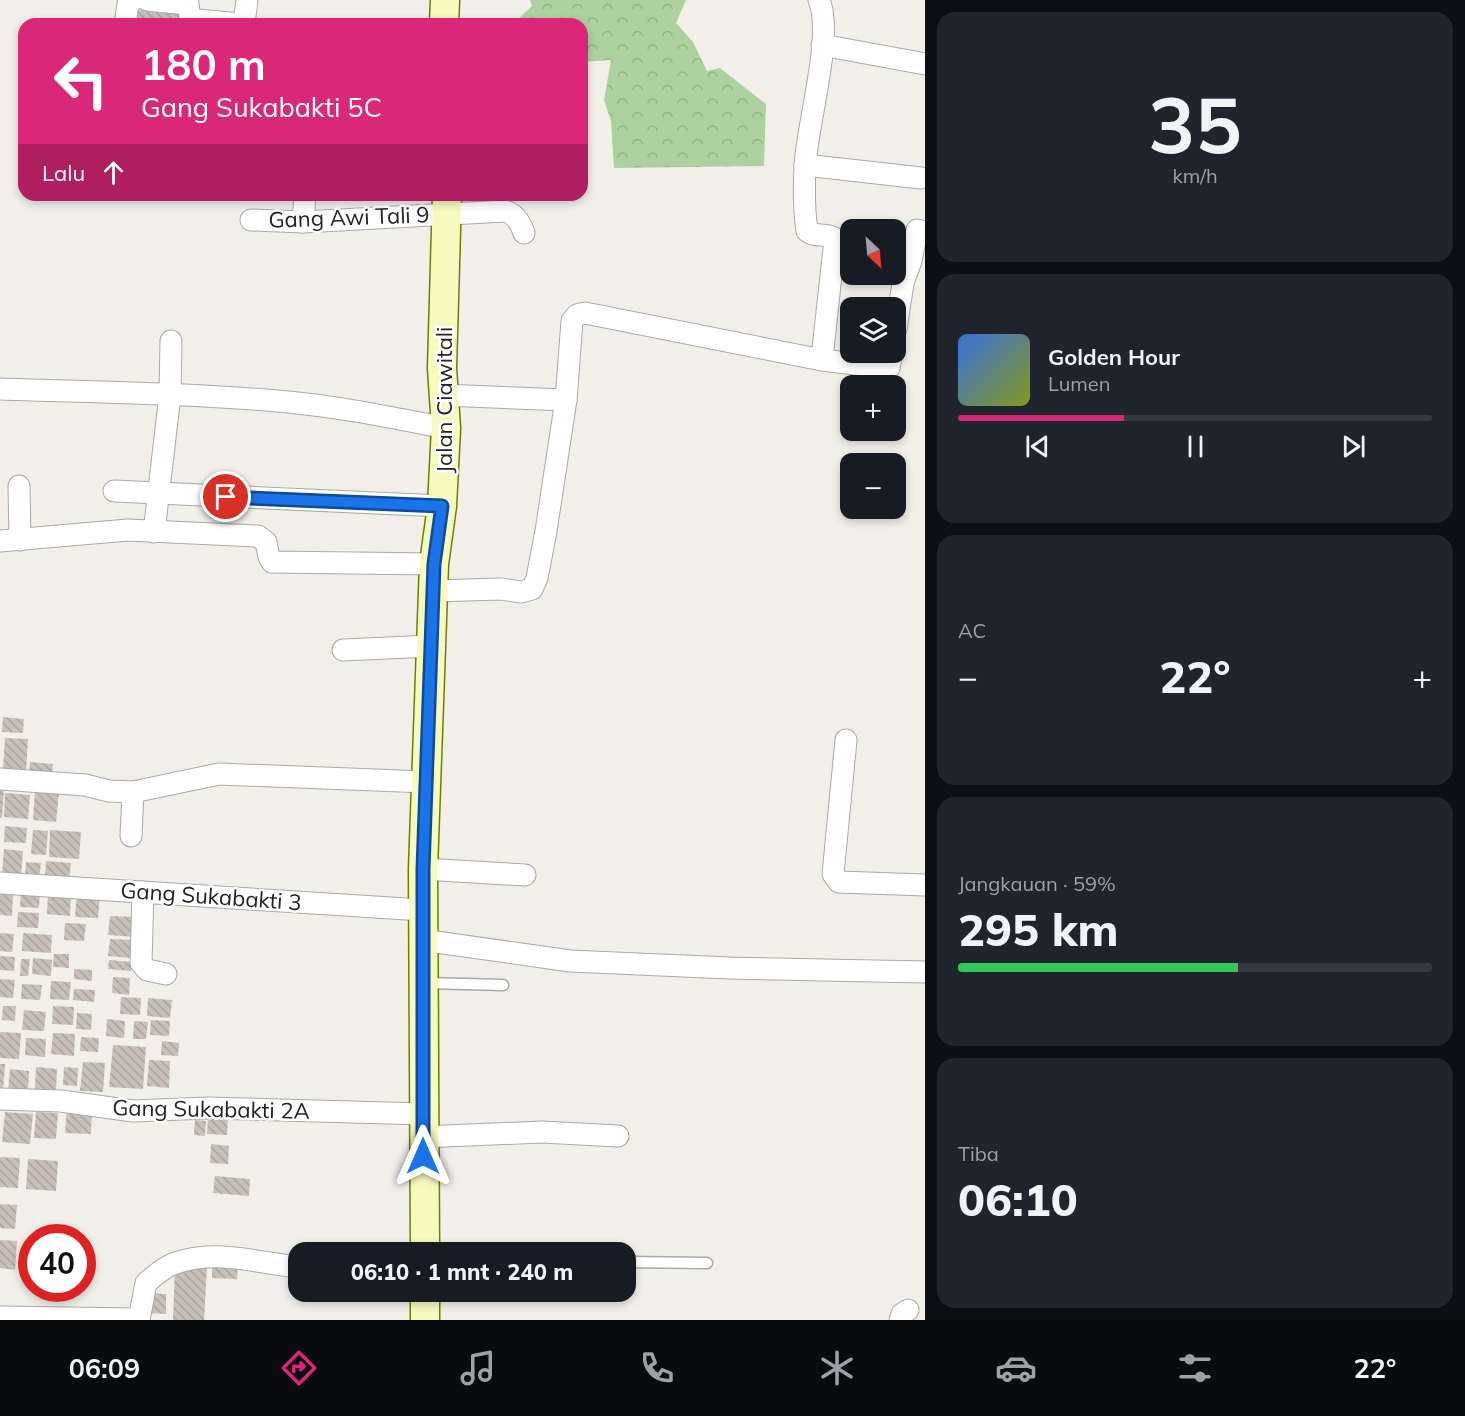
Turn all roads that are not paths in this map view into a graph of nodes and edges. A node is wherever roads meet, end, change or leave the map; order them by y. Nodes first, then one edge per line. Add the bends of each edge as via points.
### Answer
1 (133, 0) edge
2 (147, 0) edge
3 (247, 0) edge
4 (445, 0) edge
5 (819, 0) edge
6 (126, 18) edge
7 (190, 18) edge
8 (243, 18) edge
9 (444, 18) edge
10 (822, 45) junction
11 (925, 64) edge
12 (805, 165) junction
13 (921, 178) dead end
14 (305, 201) edge
15 (446, 205) edge
16 (251, 220) dead end
17 (303, 222) junction
18 (925, 232) edge
19 (524, 233) dead end
20 (901, 297) edge
21 (171, 341) dead end
22 (823, 349) dead end
23 (840, 363) edge
24 (842, 363) edge
25 (890, 363) edge
26 (0, 389) edge
27 (170, 395) junction
28 (442, 395) junction
29 (566, 400) junction
30 (446, 428) junction
31 (19, 486) dead end
32 (114, 491) dead end
33 (158, 493) junction
34 (442, 506) junction
35 (154, 532) junction
36 (10, 540) edge
37 (433, 577) junction
38 (431, 646) junction
39 (343, 650) dead end
40 (846, 740) dead end
41 (0, 779) edge
42 (426, 783) junction
43 (133, 792) junction
44 (131, 836) dead end
45 (423, 869) junction
46 (525, 875) dead end
47 (0, 883) edge
48 (925, 885) edge
49 (143, 892) junction
50 (422, 910) junction
51 (422, 940) junction
52 (925, 972) edge
53 (166, 974) dead end
54 (423, 983) junction
55 (503, 985) dead end
56 (0, 1099) edge
57 (423, 1125) junction
58 (618, 1136) dead end
59 (425, 1242) edge
60 (636, 1262) edge
61 (707, 1263) dead end
62 (288, 1265) edge
63 (0, 1317) edge
64 (139, 1320) edge

1 - 6 street via 128,4
2 - 7 street via 188,3
3 - 8 street
4 - 9 street
5 - 10 street via 824,11
10 - 11 street
10 - 12 street
12 - 13 street
12 - 22 street via 807,231 836,239
14 - 17 street
15 - 17 street, Gang Awi Tali 9
15 - 19 street, Gang Awi Tali 9 via 509,212 519,220
15 - 28 street, Jalan Ciawitali
16 - 17 street, Gang Awi Tali 9
18 - 20 street via 917,230
21 - 27 street
23 - 29 street via 585,313 572,321
24 - 25 street via 889,368
26 - 27 street
27 - 30 street via 289,402
27 - 33 street
28 - 29 street
28 - 30 street, Jalan Ciawitali
29 - 37 street via 546,531 532,589 521,592
30 - 34 street, Jalan Ciawitali
31 - 36 street
32 - 33 street
33 - 34 street
33 - 35 street
34 - 37 street, Jalan Ciawitali
35 - 36 street via 128,530
35 - 37 street via 258,536 266,542 272,562
37 - 38 street, Jalan Ciawitali
38 - 39 street
38 - 42 street, Jalan Ciawitali
40 - 48 street via 835,879
41 - 43 street
42 - 43 street via 219,774
42 - 45 street, Jalan Ciawitali
43 - 44 street
45 - 46 street
45 - 50 street, Jalan Ciawitali
47 - 49 street, Gang Sukabakti 3
49 - 50 street, Gang Sukabakti 3
49 - 53 street via 141,963 147,970
50 - 51 street, Jalan Ciawitali
51 - 52 street via 570,961 729,969
51 - 54 street, Jalan Ciawitali
54 - 55 lane
54 - 57 street, Jalan Ciawitali
56 - 57 street, Gang Sukabakti 2A via 61,1101 133,1111 208,1108
57 - 58 street, Gang Sukabakti 2A
57 - 59 street, Jalan Ciawitali
60 - 61 lane
62 - 64 street via 234,1257 171,1265 146,1283
63 - 64 street

